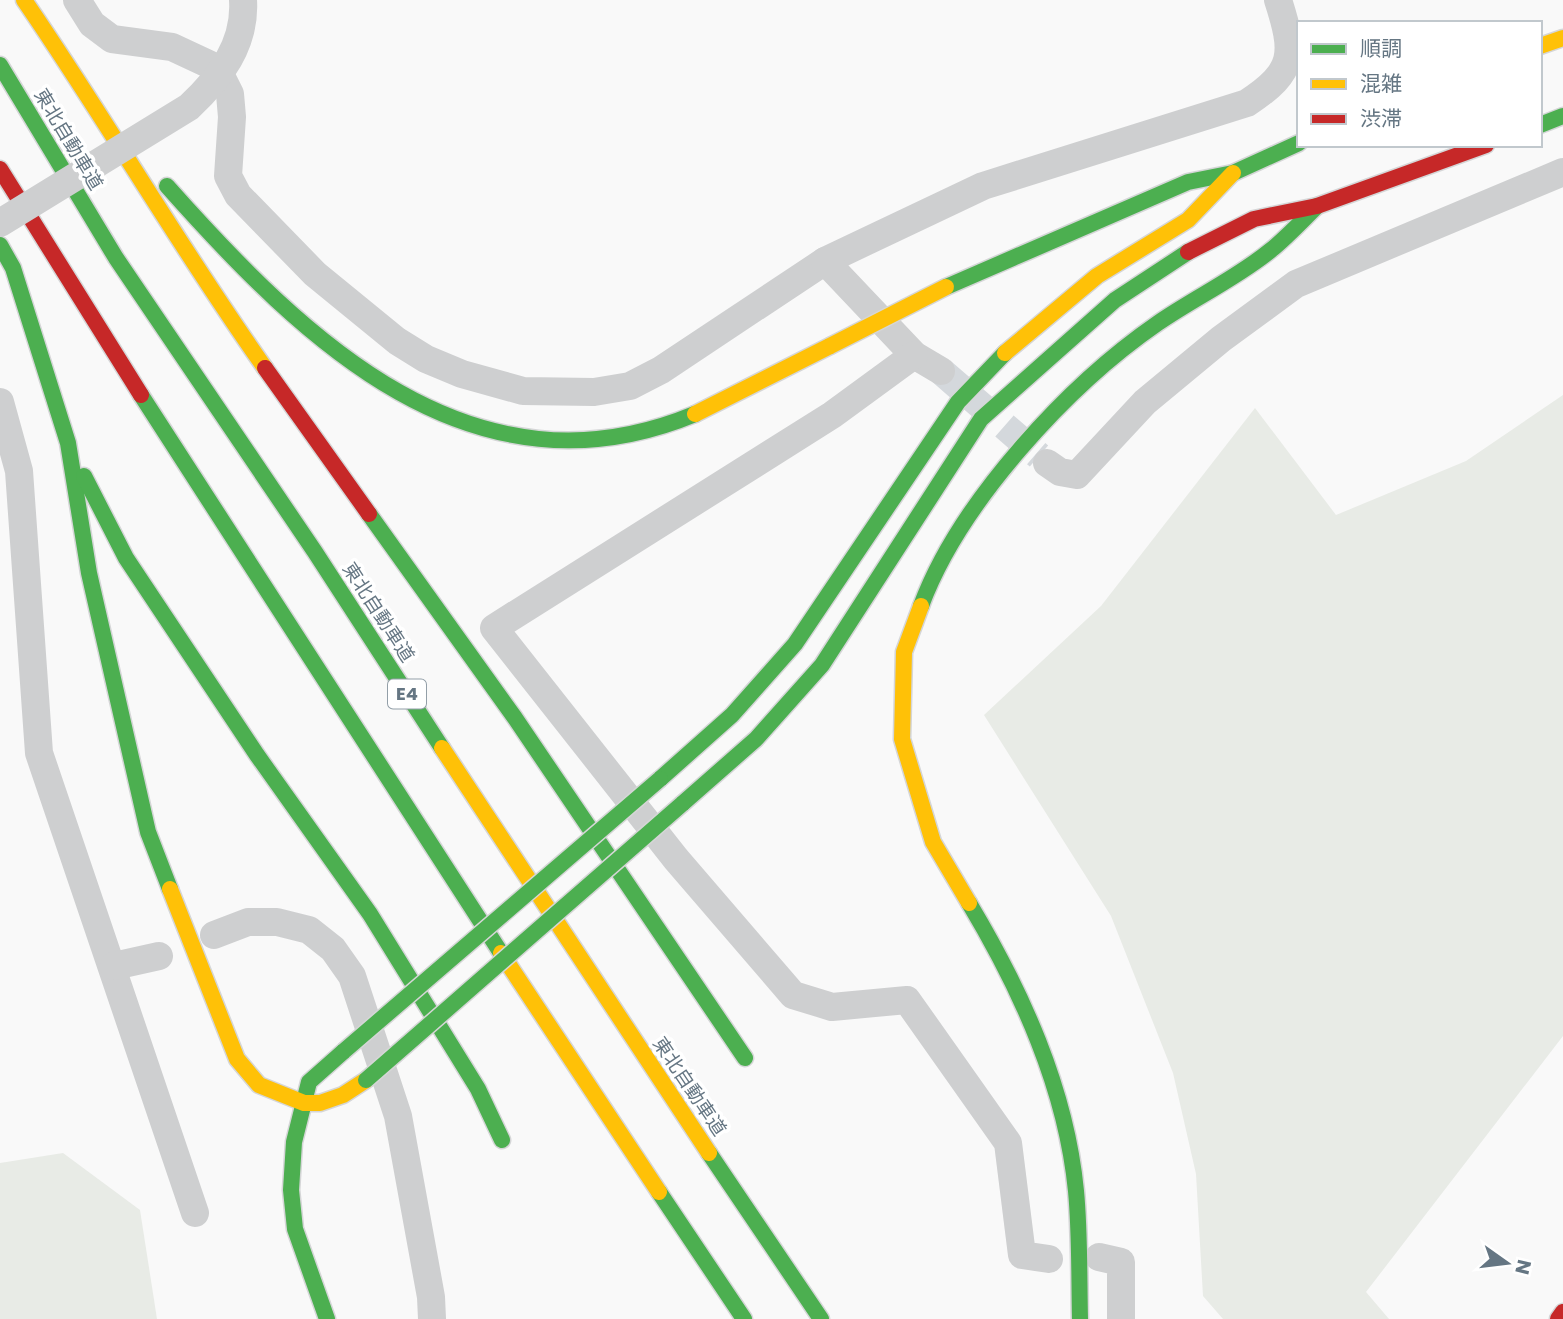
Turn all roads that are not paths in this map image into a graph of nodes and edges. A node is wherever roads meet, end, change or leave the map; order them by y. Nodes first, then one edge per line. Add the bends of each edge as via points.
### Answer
1 (24, 0) edge
2 (77, 0) edge
3 (243, 0) edge
4 (1278, 0) edge
5 (1563, 38) edge
6 (1542, 45) edge
7 (0, 65) edge
8 (91, 97) junction
9 (1563, 116) edge
10 (1542, 124) edge
11 (1297, 144) edge
12 (1480, 147) edge
13 (0, 169) edge
14 (1563, 172) edge
15 (1233, 173) junction
16 (1317, 206) junction
17 (0, 223) edge
18 (0, 245) edge
19 (824, 261) junction
20 (914, 355) junction
21 (941, 371) tunnel mouth
22 (0, 402) edge
23 (68, 443) junction
24 (1047, 463) tunnel mouth
25 (214, 935) dead end
26 (159, 957) dead end
27 (114, 966) junction
28 (745, 1058) dead end
29 (304, 1103) junction
30 (502, 1140) dead end
31 (195, 1213) dead end
32 (1100, 1257) dead end
33 (1049, 1259) dead end
34 (1563, 1312) edge
35 (327, 1319) edge
36 (432, 1319) edge
37 (744, 1319) edge
38 (821, 1319) edge
39 (1080, 1319) edge
40 (1121, 1319) edge
41 (1558, 1319) edge

1 - 8 main road
2 - 19 street via 92,24 112,39 172,47 217,68 230,94 228,176 238,195 315,274 397,341 462,374 523,391 594,393 630,386
3 - 17 street, bridge via 245,22 230,60 189,107
4 - 19 street via 1291,41 1287,68 1270,88 1247,103 983,186
5 - 6 main road
7 - 38 main road, 東北自動車道 / E4 via 116,258
8 - 15 main road, bridge via 235,264 295,321 376,384 428,412 488,431 550,440 623,437 680,421 946,287 1188,182
8 - 28 main road via 212,293 515,718
9 - 10 main road
11 - 15 main road
12 - 16 main road
13 - 37 main road via 259,586
14 - 24 street via 1296,284 1145,402 1077,475 1060,472
15 - 29 main road, bridge via 1188,219 1097,276 1019,339 958,402 795,644 732,715 309,1082
16 - 29 main road, bridge via 1254,219 1192,248 1115,299 981,419 822,665 756,739 366,1080 343,1095
16 - 39 main road via 1270,251 1156,324 1084,384 1023,447 969,515 938,567 904,652 902,739 933,842 1006,965 1061,1112 1076,1190
18 - 23 main road via 13,268
19 - 20 street
20 - 21 street
20 - 33 street via 832,415 494,628 676,859 793,995 832,1007 907,1000 1008,1143 1022,1255
22 - 27 street via 19,471 39,753
23 - 29 main road via 89,573 148,832 237,1059 259,1085
23 - 30 main road via 126,558 370,914 478,1088
25 - 36 street via 248,922 278,922 309,930 333,948 352,976 398,1116
26 - 27 street
27 - 31 street
29 - 35 main road via 294,1142 295,1229
32 - 40 street via 1121,1262
34 - 41 main road

